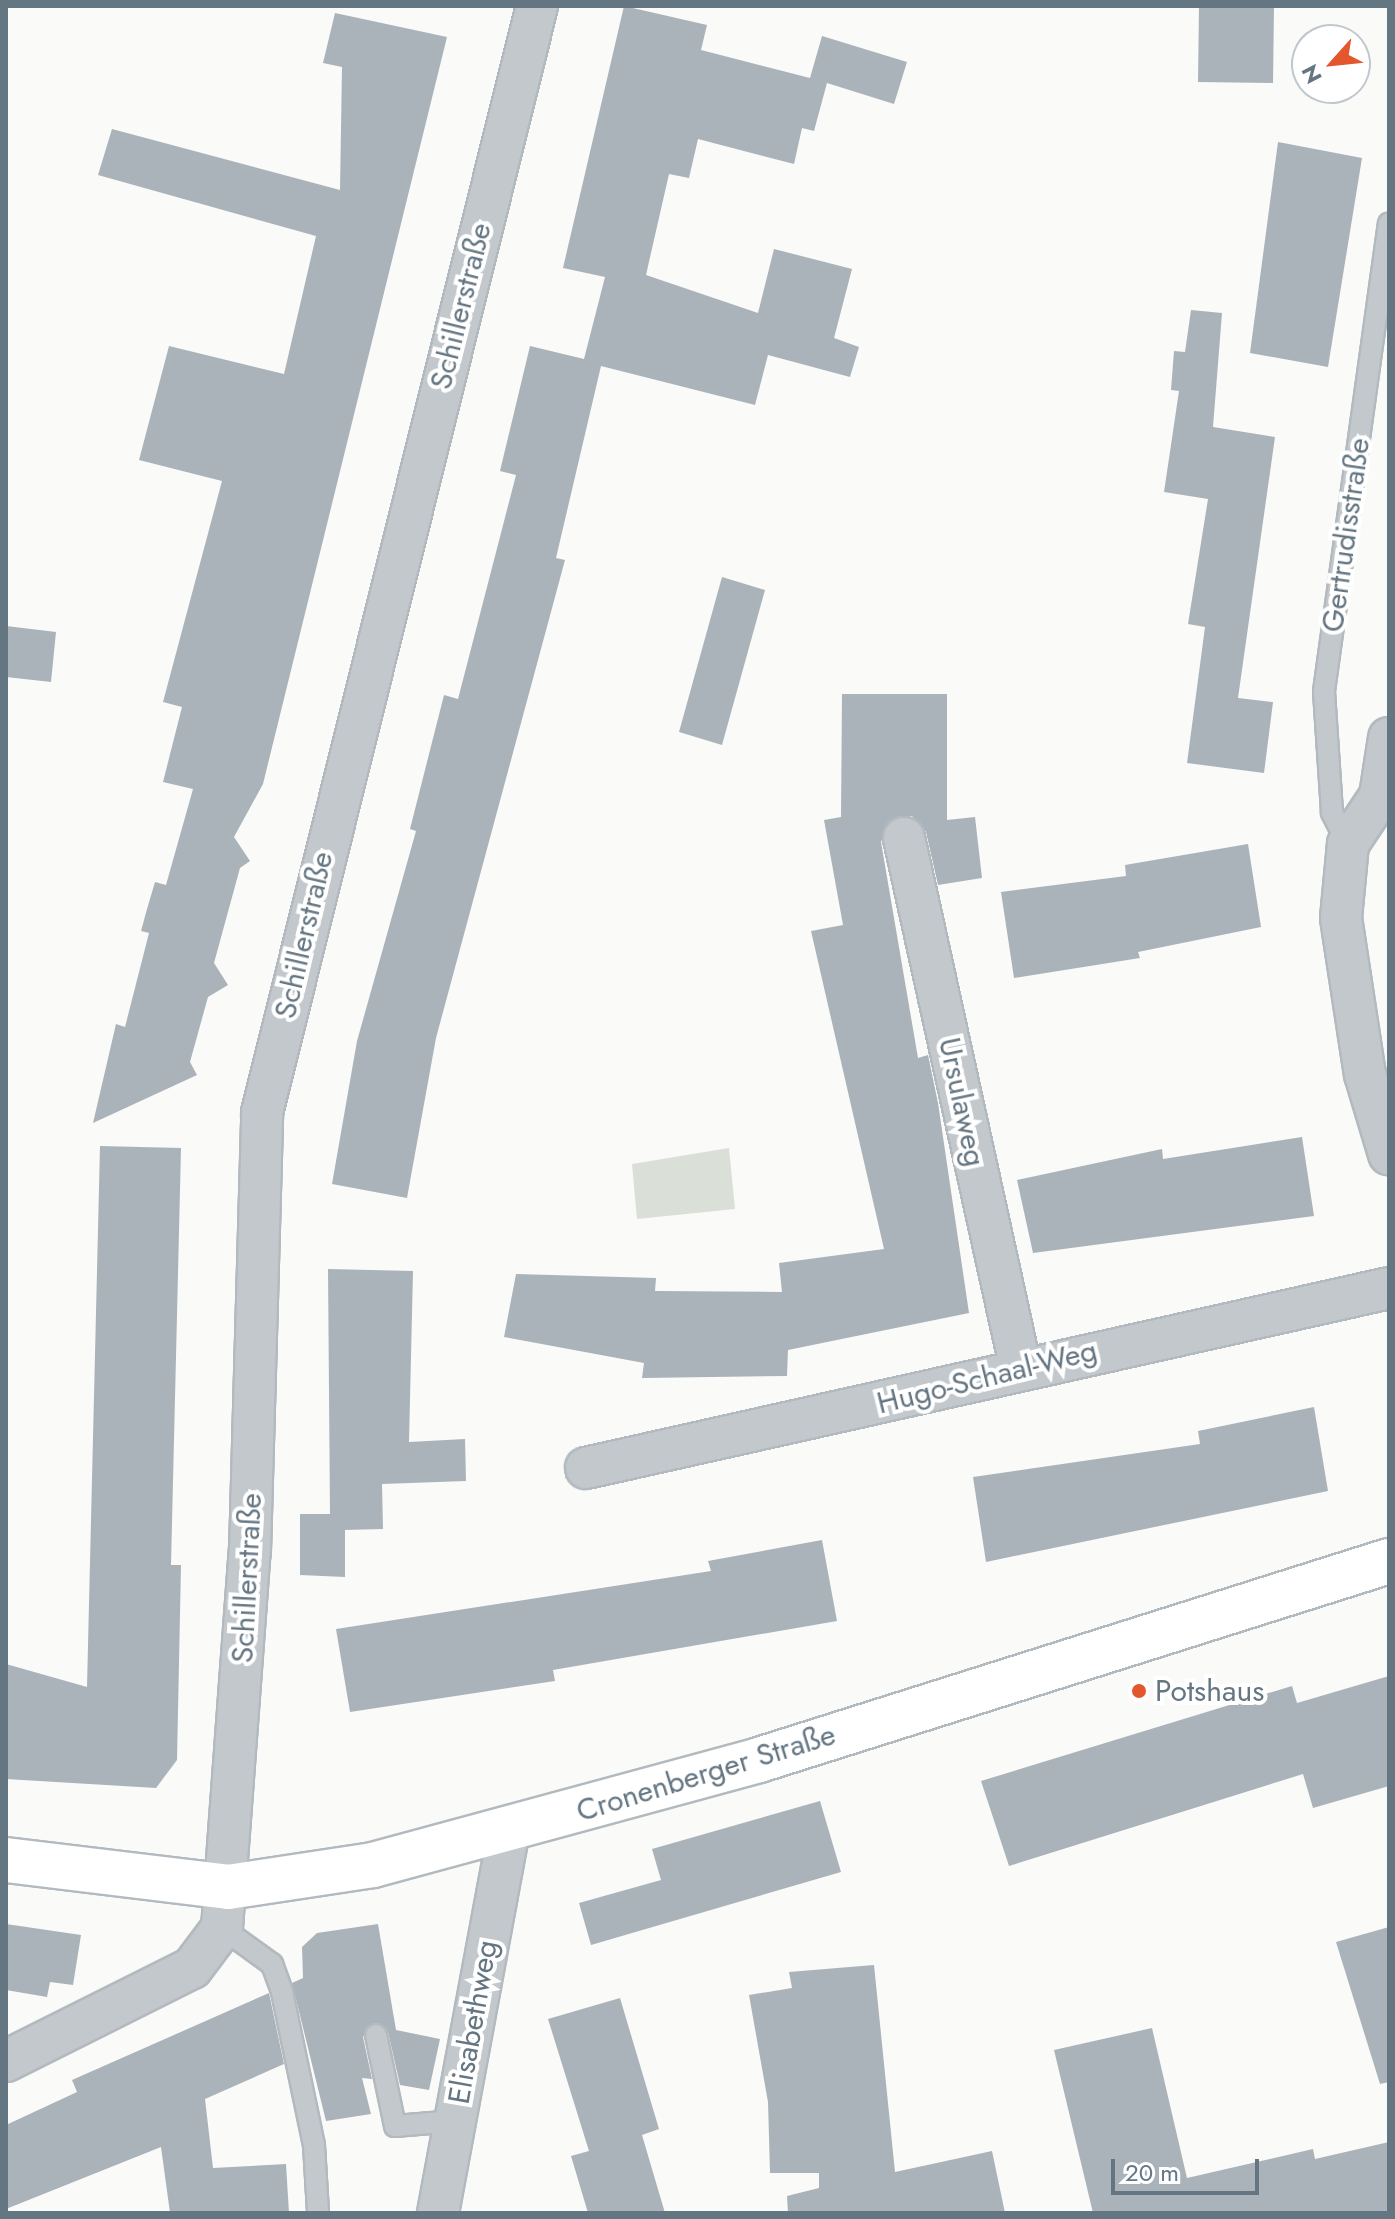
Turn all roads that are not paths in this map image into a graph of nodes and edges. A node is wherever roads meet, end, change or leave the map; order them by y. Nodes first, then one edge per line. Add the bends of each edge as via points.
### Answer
1 (537, 6) edge
2 (1389, 224) edge
3 (1389, 738) edge
4 (1384, 792) edge
5 (904, 838) dead end
6 (1348, 844) junction
7 (1389, 1154) edge
8 (1389, 1288) edge
9 (1020, 1365) junction
10 (586, 1468) dead end
11 (1389, 1561) edge
12 (509, 1831) junction
13 (6, 1860) edge
14 (226, 1907) junction
15 (376, 2035) dead end
16 (6, 2061) edge
17 (455, 2121) junction
18 (318, 2213) edge
19 (438, 2213) edge

1 - 14 street, Schillerstraße via 262,1113 250,1551
2 - 6 lane, Gertrudisstraße via 1324,691 1332,812
3 - 4 street, Gertrudisstraße
4 - 6 street, Gertrudisstraße
5 - 9 street, Ursulaweg
6 - 7 street, Gertrudisstraße via 1341,918 1365,1074
8 - 9 street, Hugo-Schaal-Weg
9 - 10 street, Hugo-Schaal-Weg via 815,1420
11 - 12 main road, Cronenberger Straße
12 - 14 main road, Cronenberger Straße
12 - 17 street, Elisabethweg
13 - 14 main road, Cronenberger Straße
14 - 16 street via 192,1968
14 - 18 lane via 272,1964 282,1992 314,2145
15 - 17 lane via 395,2126
17 - 19 street, Elisabethweg

